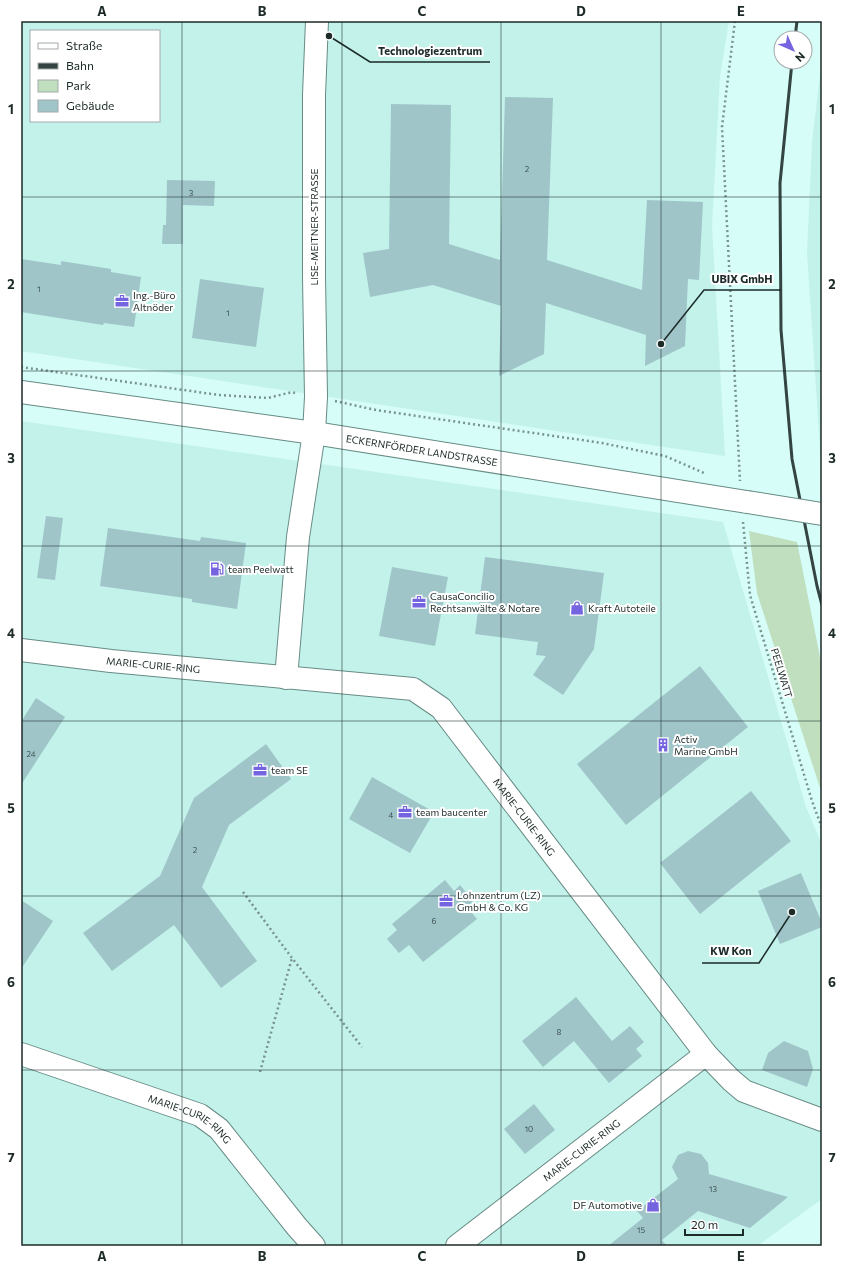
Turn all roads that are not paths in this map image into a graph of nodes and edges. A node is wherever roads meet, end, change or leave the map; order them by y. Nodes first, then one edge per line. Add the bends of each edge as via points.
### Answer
1 (318, 21) edge
2 (21, 392) edge
3 (314, 434) junction
4 (822, 514) edge
5 (21, 650) edge
6 (286, 678) junction
7 (21, 1054) edge
8 (706, 1054) junction
9 (822, 1120) edge
10 (314, 1246) edge
11 (457, 1246) edge

1 - 3 street, LISE-MEITNER-STRASSE via 314,96
2 - 3 street, ECKERNFÖRDER LANDSTRASSE
3 - 4 street, ECKERNFÖRDER LANDSTRASSE, bridge via 744,507
3 - 6 street via 298,537
5 - 6 street, MARIE-CURIE-RING
6 - 8 street, MARIE-CURIE-RING via 413,689 441,708
7 - 10 street, MARIE-CURIE-RING via 200,1115 219,1129
8 - 9 street, MARIE-CURIE-RING via 744,1091
8 - 11 street, MARIE-CURIE-RING

